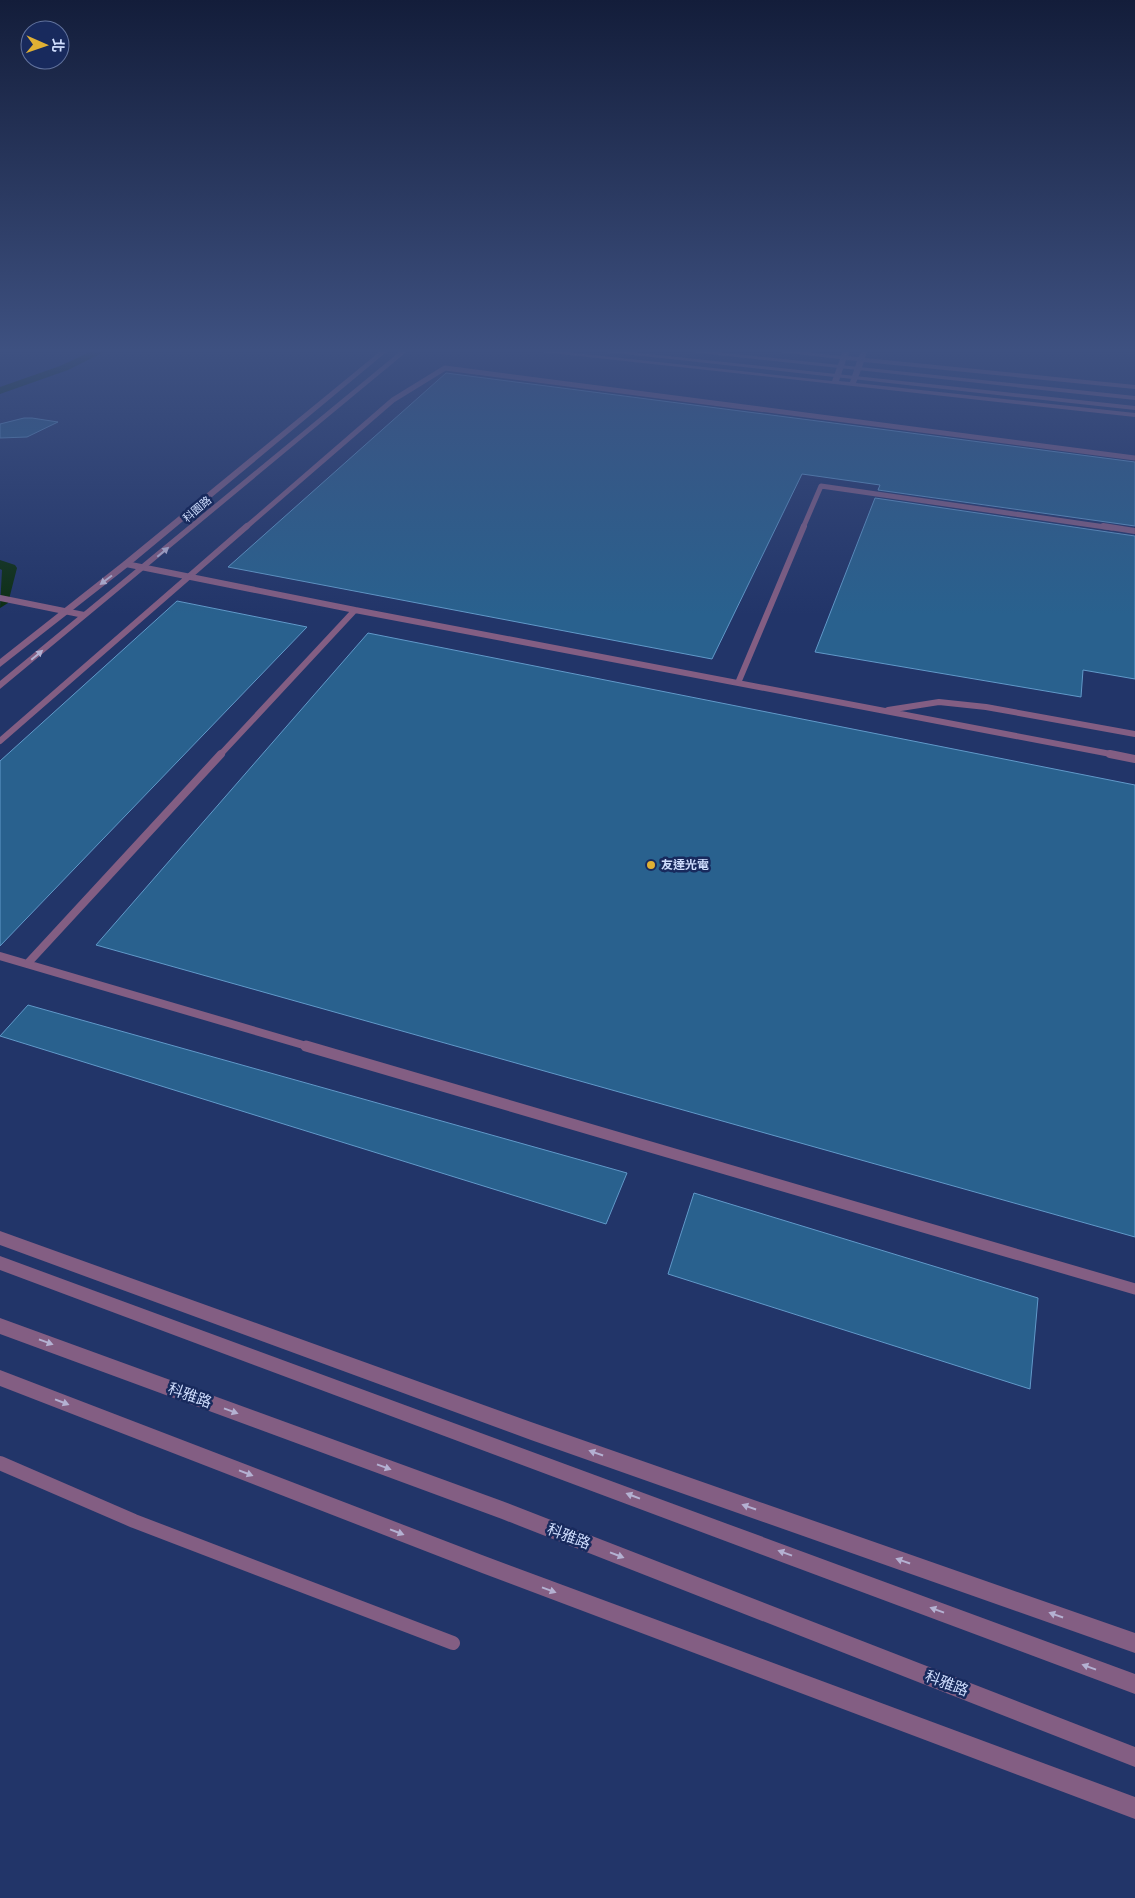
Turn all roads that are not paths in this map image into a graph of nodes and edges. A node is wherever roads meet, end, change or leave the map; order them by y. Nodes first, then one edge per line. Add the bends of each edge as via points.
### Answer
1 (279, 438) edge
2 (300, 438) edge
3 (350, 438) edge
4 (978, 438) edge
5 (1135, 458) edge
6 (1135, 530) edge
7 (126, 564) junction
8 (143, 568) junction
9 (190, 577) junction
10 (0, 598) edge
11 (355, 610) junction
12 (65, 611) junction
13 (84, 615) junction
14 (0, 664) edge
15 (738, 683) junction
16 (0, 686) edge
17 (882, 711) junction
18 (1135, 734) edge
19 (0, 741) edge
20 (1135, 759) edge
21 (0, 956) edge
22 (28, 963) junction
23 (0, 1238) edge
24 (0, 1263) edge
25 (1135, 1289) edge
26 (0, 1326) edge
27 (0, 1378) edge
28 (0, 1463) edge
29 (453, 1643) dead end
30 (1135, 1643) edge
31 (1135, 1684) edge
32 (1135, 1757) edge
33 (1135, 1808) edge

1 - 7 street, 科園路
8 -> 2 street, 科園路
3 - 9 lane
4 - 5 lane
6 - 15 lane via 821,486
7 - 8 lane
7 -> 12 street, 科園路
8 - 9 lane
8 - 13 street, 科園路
9 - 11 lane
9 - 19 lane via 127,628
10 - 12 lane
11 - 15 lane
11 - 22 lane
12 - 13 lane
12 - 14 street, 科園路
16 -> 13 street, 科園路
15 - 17 lane
17 - 18 lane via 939,702 986,707
17 - 20 lane
21 - 22 lane
22 - 25 lane
30 -> 23 street via 531,1431
31 -> 24 street
26 -> 32 street, 科雅路 via 502,1510
27 -> 33 street via 473,1561
28 - 29 lane via 134,1520

